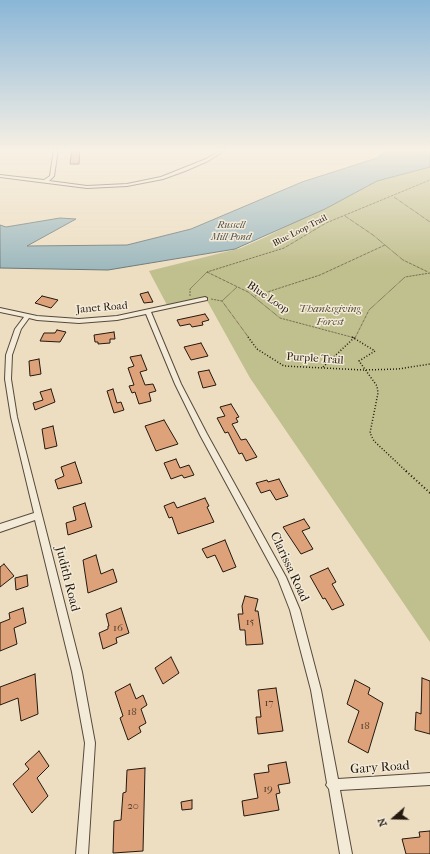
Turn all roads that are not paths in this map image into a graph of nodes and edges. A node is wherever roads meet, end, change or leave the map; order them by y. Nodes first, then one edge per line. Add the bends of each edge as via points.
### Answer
1 (205, 299) road end
2 (0, 310) edge
3 (148, 312) junction
4 (26, 316) junction
5 (39, 515) junction
6 (0, 528) edge
7 (430, 780) edge
8 (332, 785) junction
9 (82, 854) edge
10 (346, 854) edge

1 - 3 street, Janet Road
2 - 4 street, Janet Road
3 - 4 street, Janet Road via 79,321
3 - 8 street, Clarissa Road via 204,435 282,577 295,610 316,690
4 - 5 street, Judith Road via 18,329 10,355 8,379 14,417
5 - 6 street
5 - 9 street, Judith Road via 49,565 77,672 90,743
7 - 8 street, Gary Road
8 - 10 street, Clarissa Road

